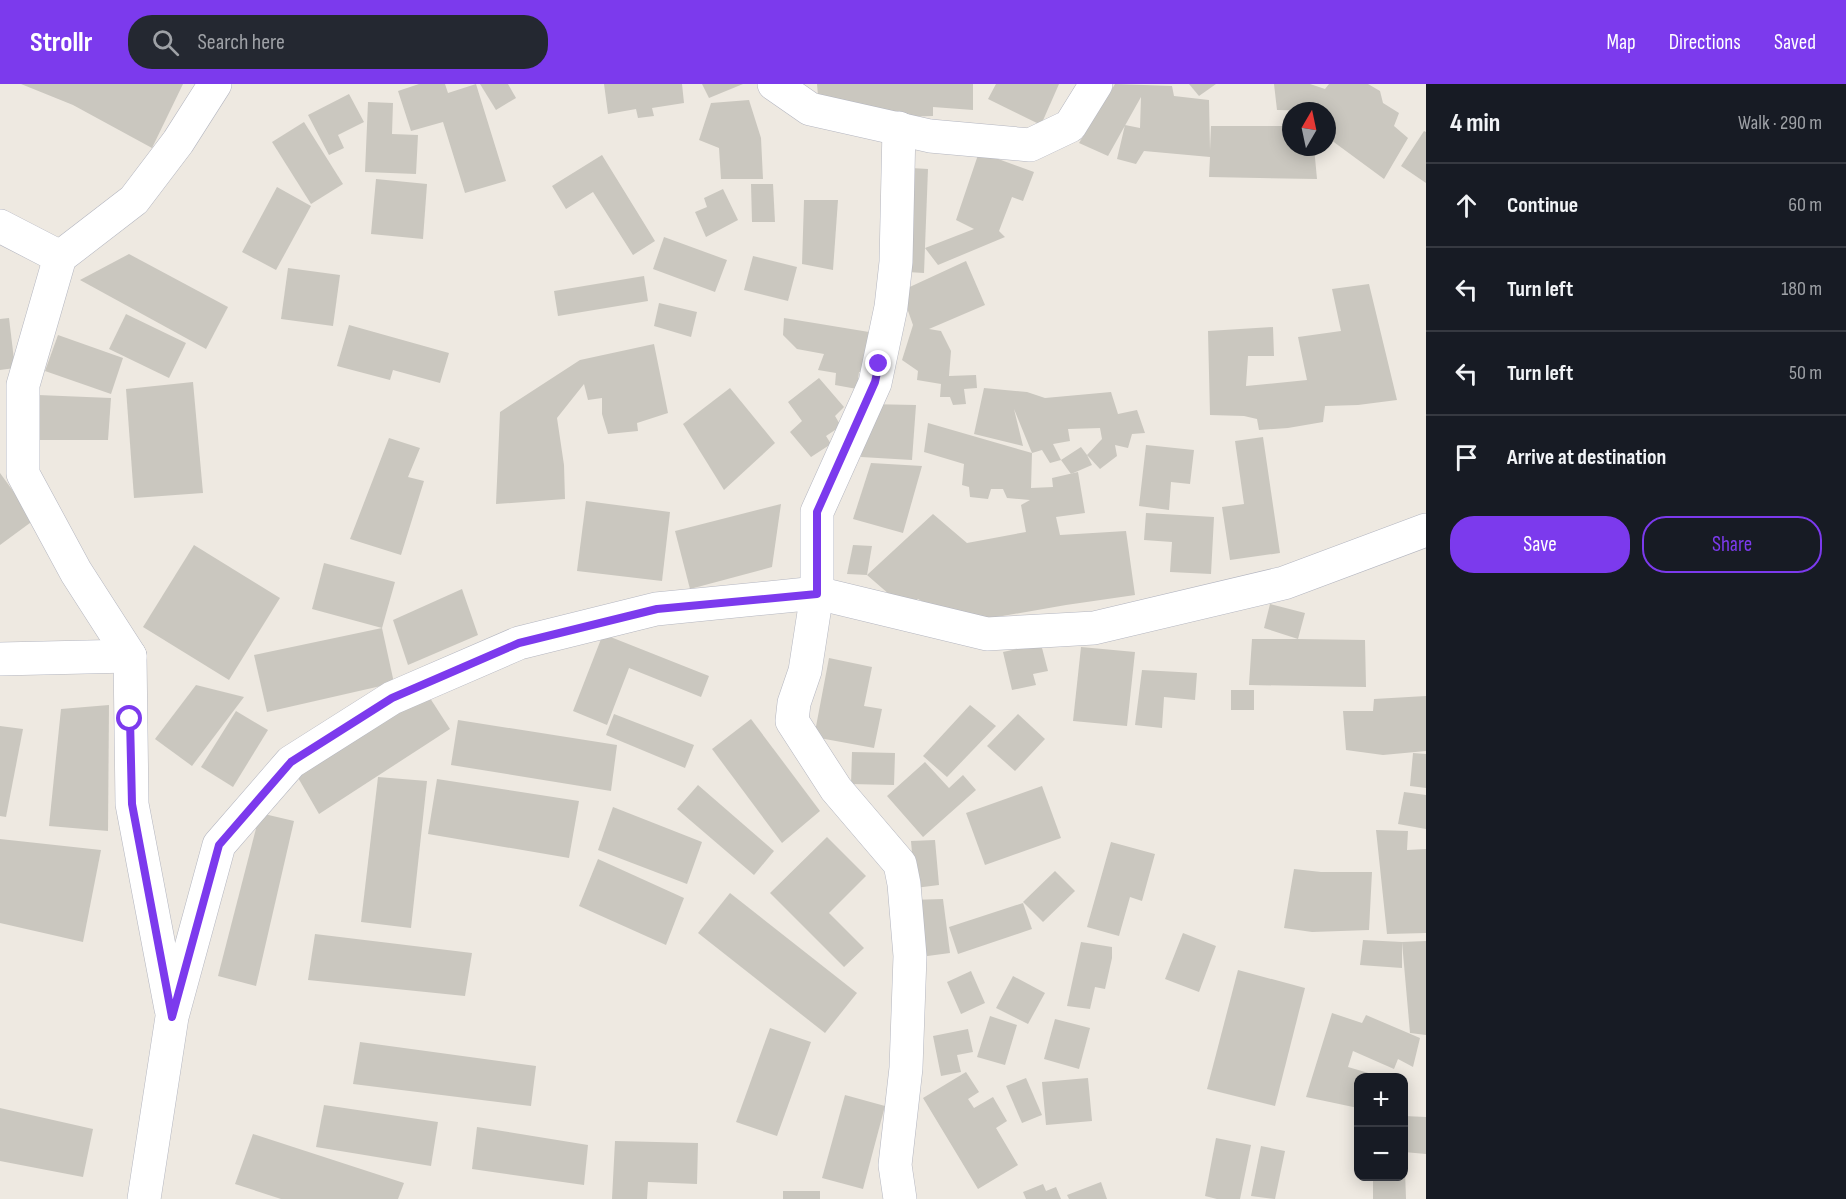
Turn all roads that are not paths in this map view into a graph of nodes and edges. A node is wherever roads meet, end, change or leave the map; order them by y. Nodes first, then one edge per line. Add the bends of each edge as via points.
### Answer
1 (215, 84) edge
2 (774, 84) edge
3 (1096, 84) edge
4 (812, 97) edge
5 (899, 128) junction
6 (0, 226) edge
7 (60, 257) junction
8 (1426, 530) edge
9 (817, 594) junction
10 (130, 656) junction
11 (0, 659) edge
12 (172, 1017) junction
13 (144, 1199) edge
14 (900, 1199) edge

1 - 7 street via 134,200
2 - 4 street
3 - 5 street via 1070,126 1030,145 930,136
4 - 5 street
5 - 9 street via 891,307 875,382 817,512
6 - 7 street
7 - 10 street via 23,385 23,474 76,572
8 - 9 street via 1284,583 1094,628 987,634
9 - 12 street via 657,609 519,643 392,698 291,762 219,845
9 - 14 street via 805,671 792,721 836,789 900,864 904,884 910,956 906,1068 896,1165
10 - 11 street
10 - 12 street via 132,804
12 - 13 street

